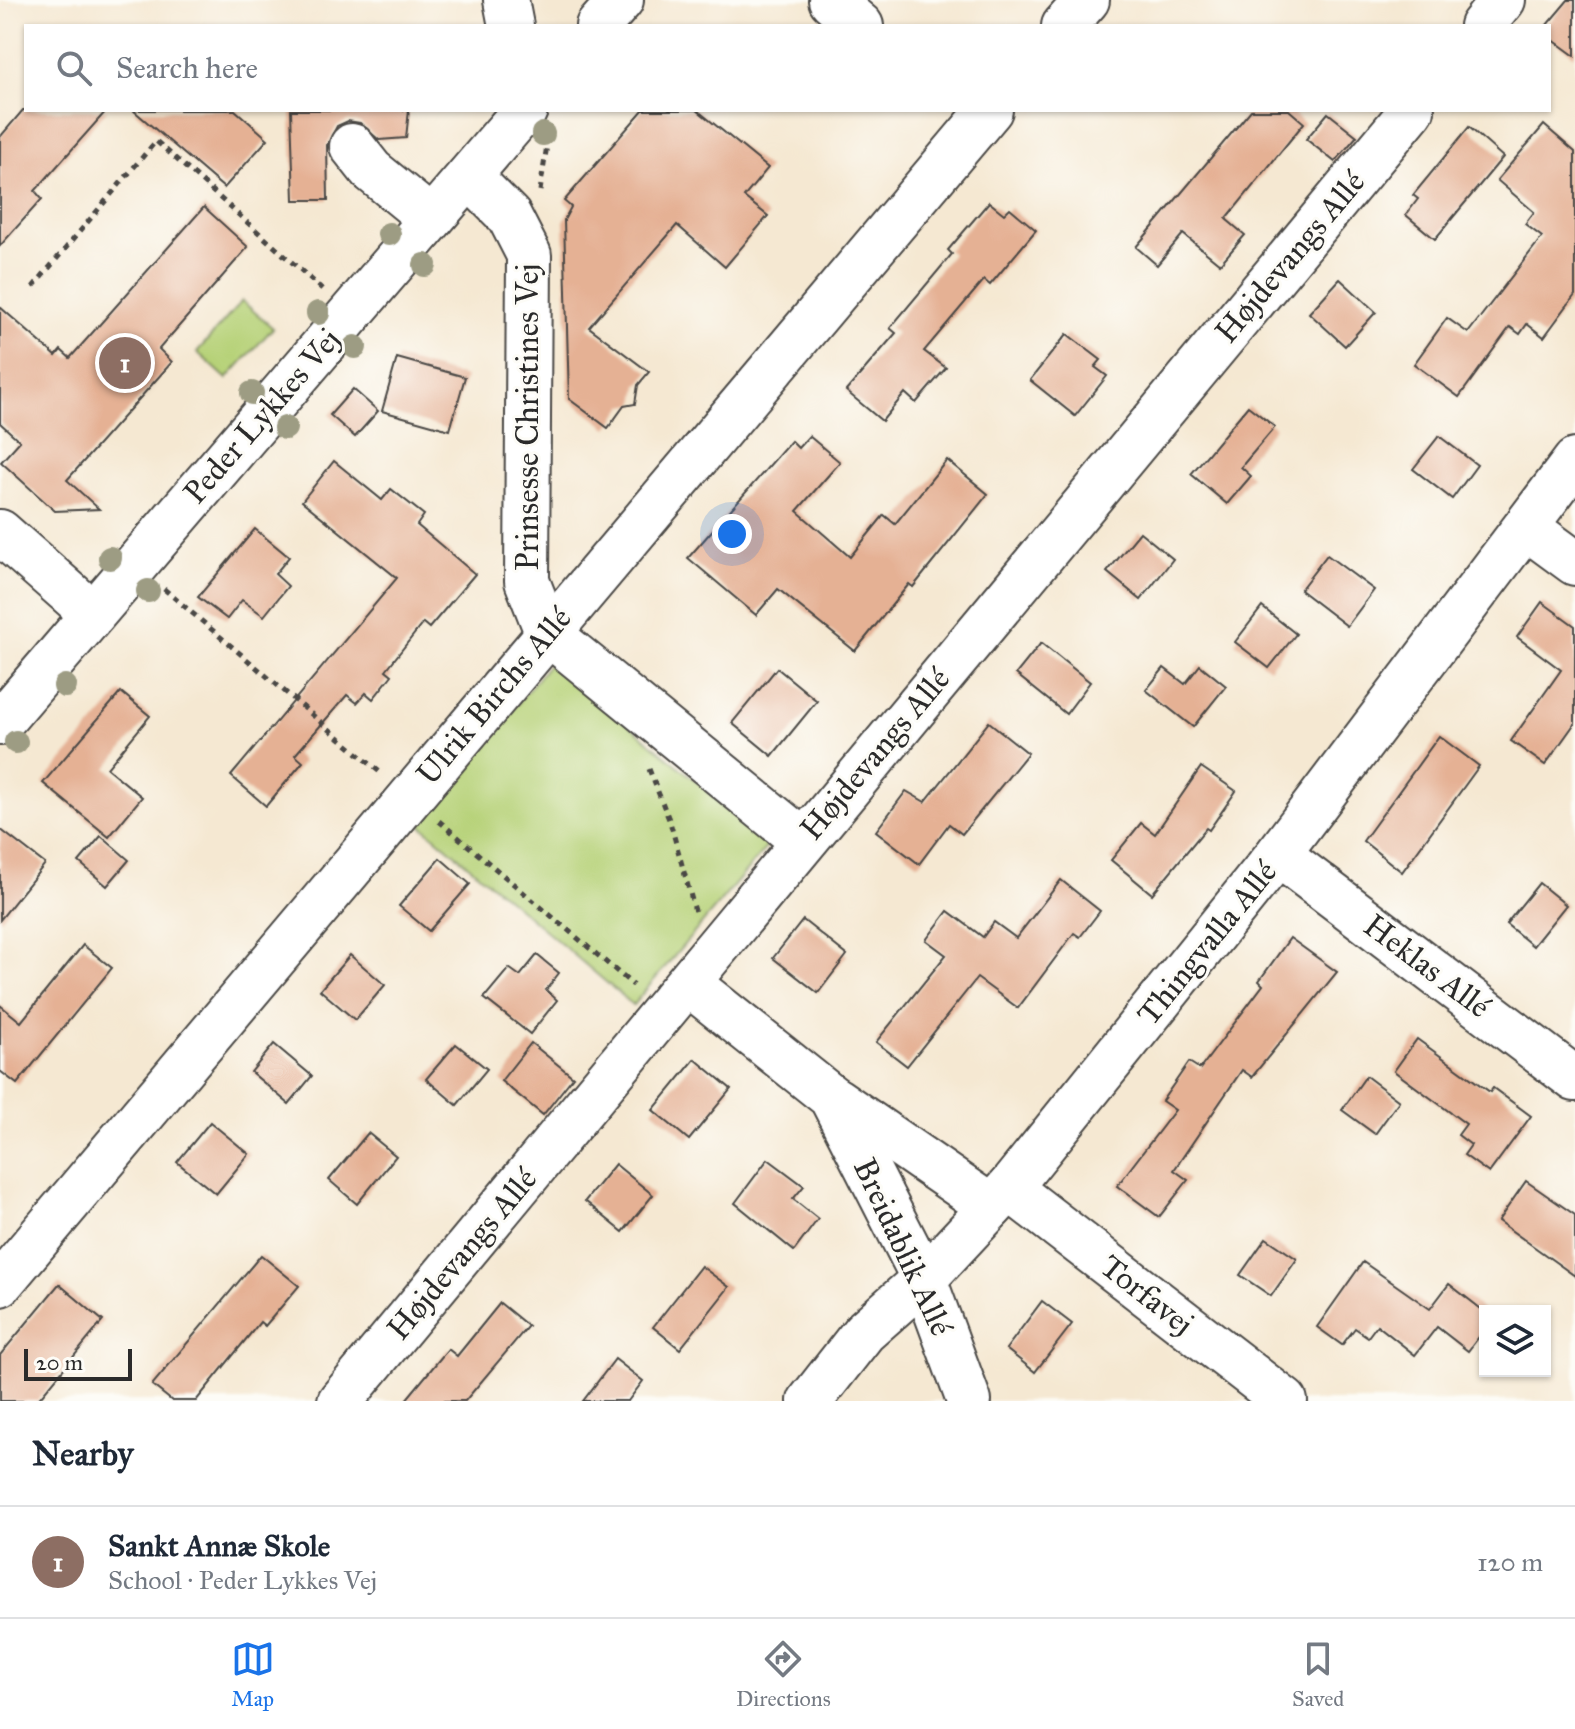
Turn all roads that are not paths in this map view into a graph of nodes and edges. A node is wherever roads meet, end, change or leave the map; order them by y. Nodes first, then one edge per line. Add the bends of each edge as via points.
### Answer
1 (506, 0) edge
2 (621, 0) edge
3 (831, 0) edge
4 (1087, 0) edge
5 (1503, 0) edge
6 (511, 24) edge
7 (600, 24) edge
8 (859, 24) edge
9 (1066, 24) edge
10 (1484, 24) edge
11 (1410, 112) edge
12 (974, 115) edge
13 (537, 122) edge
14 (352, 146) dead end
15 (469, 176) junction
16 (431, 219) junction
17 (1575, 461) edge
18 (1526, 527) junction
19 (0, 532) edge
20 (1575, 563) edge
21 (93, 614) junction
22 (547, 632) junction
23 (0, 723) edge
24 (803, 841) junction
25 (1278, 854) junction
26 (698, 971) junction
27 (1575, 1079) edge
28 (831, 1097) junction
29 (1000, 1198) junction
30 (924, 1279) junction
31 (0, 1284) edge
32 (340, 1401) edge
33 (810, 1401) edge
34 (969, 1401) edge
35 (1285, 1401) edge

1 - 6 street
2 - 7 street
3 - 8 street
4 - 9 street
5 - 10 street
11 - 24 street, Højdevangs Allé
12 - 22 street, Ulrik Birchs Allé
13 - 15 street, Peder Lykkes Vej
14 - 16 street via 371,170
15 - 16 street, Peder Lykkes Vej
15 - 22 street, Prinsesse Christines Vej via 509,216 529,255 527,581
16 - 21 street, Peder Lykkes Vej
17 - 18 street, Thingvalla Allé
18 - 20 street
18 - 25 street, Thingvalla Allé
19 - 21 street
21 - 23 street, Peder Lykkes Vej
22 - 24 street, Prinsesse Christines Vej
22 - 31 street, Ulrik Birchs Allé
24 - 26 street, Højdevangs Allé
25 - 27 street, Heklas Allé
25 - 29 street, Thingvalla Allé
26 - 28 street, Breidablik Allé
26 - 32 street, Højdevangs Allé
28 - 29 street, Breidablik Allé
28 - 30 street, Breidablik Allé
29 - 30 street, Thingvalla Allé
29 - 35 street, Torfavej
30 - 33 street, Thingvalla Allé via 864,1332
30 - 34 street, Breidablik Allé

